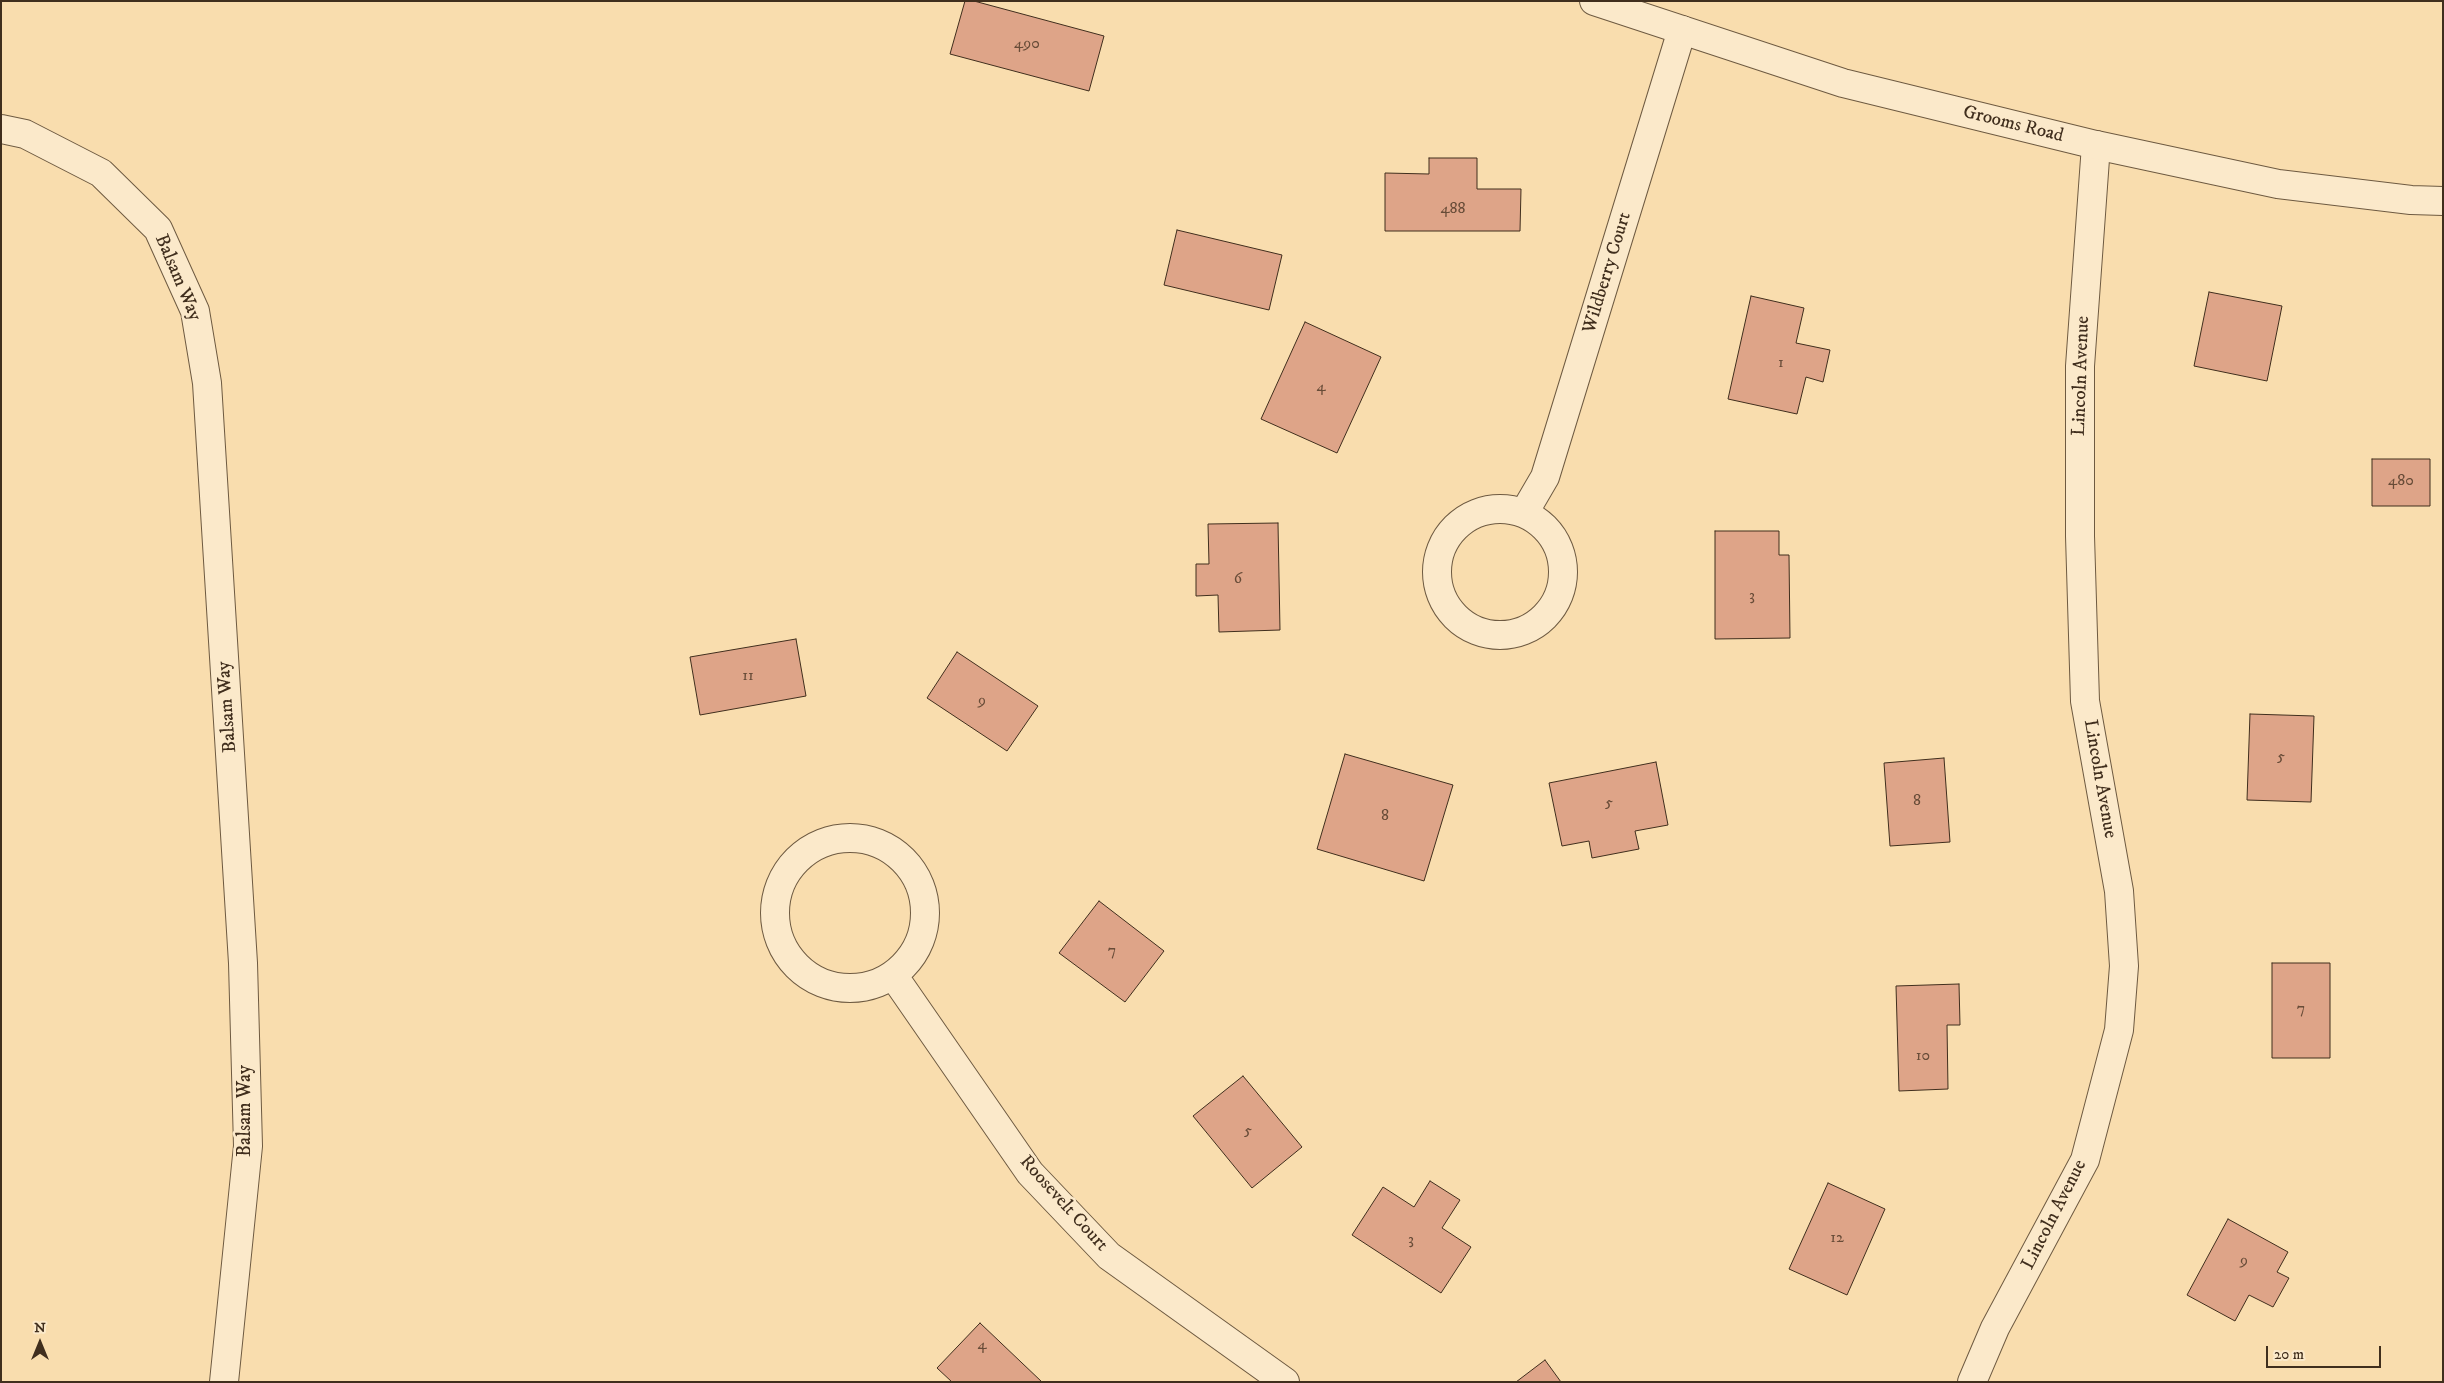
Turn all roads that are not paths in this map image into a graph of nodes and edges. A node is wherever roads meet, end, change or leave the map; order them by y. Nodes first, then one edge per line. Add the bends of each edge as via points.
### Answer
1 (1594, 1) edge
2 (1682, 30) junction
3 (1, 129) edge
4 (2096, 145) junction
5 (2443, 201) edge
6 (1524, 513) junction
7 (893, 975) junction
8 (224, 1382) edge
9 (1285, 1382) edge
10 (1972, 1382) edge

1 - 2 street, Grooms Road
2 - 4 street, Grooms Road via 1843,83
2 - 6 street, Wildberry Court via 1545,477
3 - 8 street, Balsam Way via 25,134 100,173 158,229 195,311 207,383 244,964 248,1146
4 - 5 street, Grooms Road via 2278,184
4 - 10 street, Lincoln Avenue via 2080,366 2080,536 2085,701 2118,891 2124,966 2118,1030 2085,1160 1995,1328
6 - 6 street via 1507,508 1489,509 1456,525 1445,539 1437,565 1440,592 1460,621 1476,630 1494,635 1529,629 1544,618 1562,587 1564,569 1561,552 1546,529
7 - 7 street via 914,952 925,923 922,892 907,864 882,844 852,837 820,843 794,861 778,888 774,919 783,949 804,973 832,986 863,987
7 - 9 street, Roosevelt Court via 1030,1173 1109,1256

